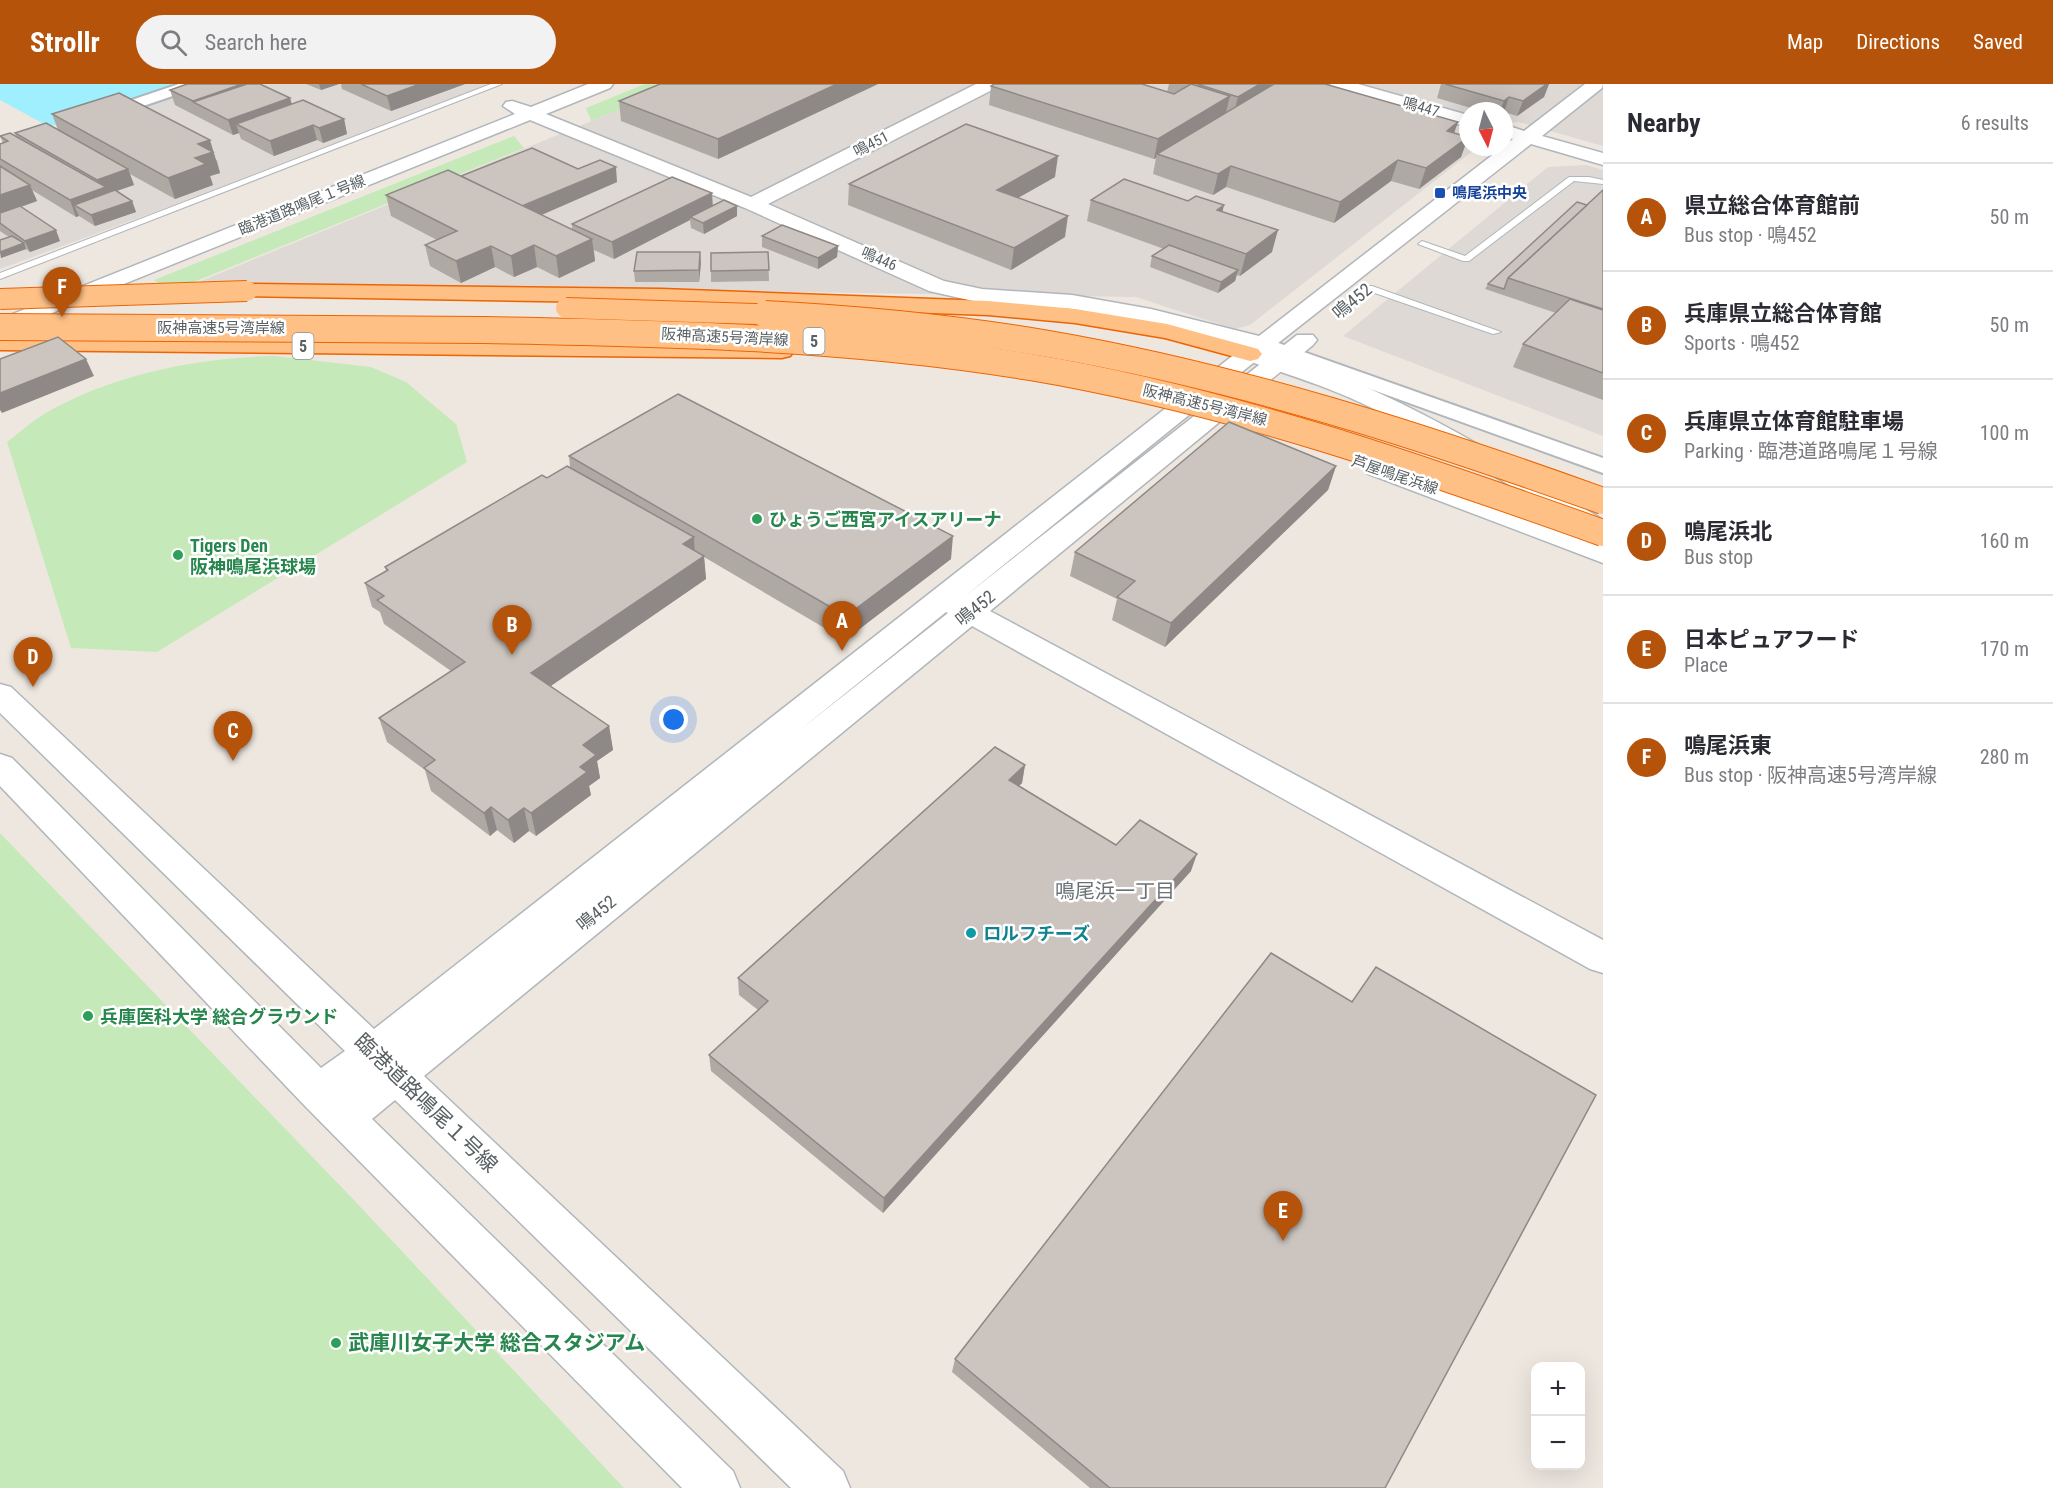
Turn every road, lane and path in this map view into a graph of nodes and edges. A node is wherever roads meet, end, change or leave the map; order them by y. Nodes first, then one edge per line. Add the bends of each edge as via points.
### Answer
1 (194, 84) edge
2 (498, 84) edge
3 (568, 84) edge
4 (604, 84) edge
5 (990, 84) edge
6 (1338, 84) edge
7 (1596, 84) edge
8 (1603, 96) edge
9 (521, 109) junction
10 (1459, 118) edge
11 (86, 120) edge
12 (1525, 137) edge
13 (1603, 159) edge
14 (1603, 182) edge
15 (752, 204) junction
16 (1422, 244) junction
17 (0, 276) edge
18 (1369, 288) junction
19 (0, 299) edge
20 (0, 305) edge
21 (0, 309) edge
22 (0, 327) edge
23 (1496, 332) dead end
24 (0, 343) edge
25 (1270, 354) junction
26 (1184, 407) junction
27 (1214, 415) junction
28 (1603, 466) edge
29 (1603, 501) edge
30 (1603, 532) edge
31 (1603, 554) edge
32 (957, 605) junction
33 (0, 695) edge
34 (0, 766) edge
35 (1603, 958) edge
36 (385, 1063) junction
37 (331, 1104) junction
38 (716, 1488) edge
39 (826, 1488) edge

1 - 11 street
2 - 17 lane
3 - 9 street, 臨港道路鳴尾１号線
4 - 9 street, 臨港道路鳴尾１号線
5 - 15 street, 鳴451
6 - 10 street, 鳴447
7 - 12 street, 鳴452
8 - 12 street, 鳴452
9 - 15 street, 鳴446
9 - 21 street, 臨港道路鳴尾１号線
9 - 22 street, 臨港道路鳴尾１号線
12 - 13 street
12 - 16 street, 鳴452
12 - 25 street, 鳴452
14 - 16 lane via 1572,179 1466,259
15 - 25 street, 鳴446 via 937,286 982,296 1072,302 1151,315
16 - 18 street, 鳴452
18 - 23 lane
18 - 25 street, 鳴452
19 - 25 highway, 5, bridge via 271,291 661,296 988,308 1075,316 1167,331
20 - 29 highway, 阪神高速5号湾岸線 / 5, bridge via 668,310 822,317 928,327 1048,344 1272,394 1406,433
22 - 30 highway, 阪神高速5号湾岸線 / 5, bridge via 602,332 821,341 925,352 1136,388 1254,417
24 - 26 highway, 5 via 869,355 963,366
25 - 26 street, 鳴452
25 - 27 street, 鳴452
25 - 28 street
25 - 30 street via 1422,424
26 - 27 street, 芦屋鳴尾浜線
26 - 32 street, 鳴452
27 - 31 street, 芦屋鳴尾浜線 via 1408,478
27 - 32 street, 鳴452
32 - 35 street
32 - 36 street, 鳴452
33 - 36 street, 臨港道路鳴尾１号線
34 - 37 street
36 - 37 street, 鳴452
36 - 39 street, 臨港道路鳴尾１号線
37 - 38 street

